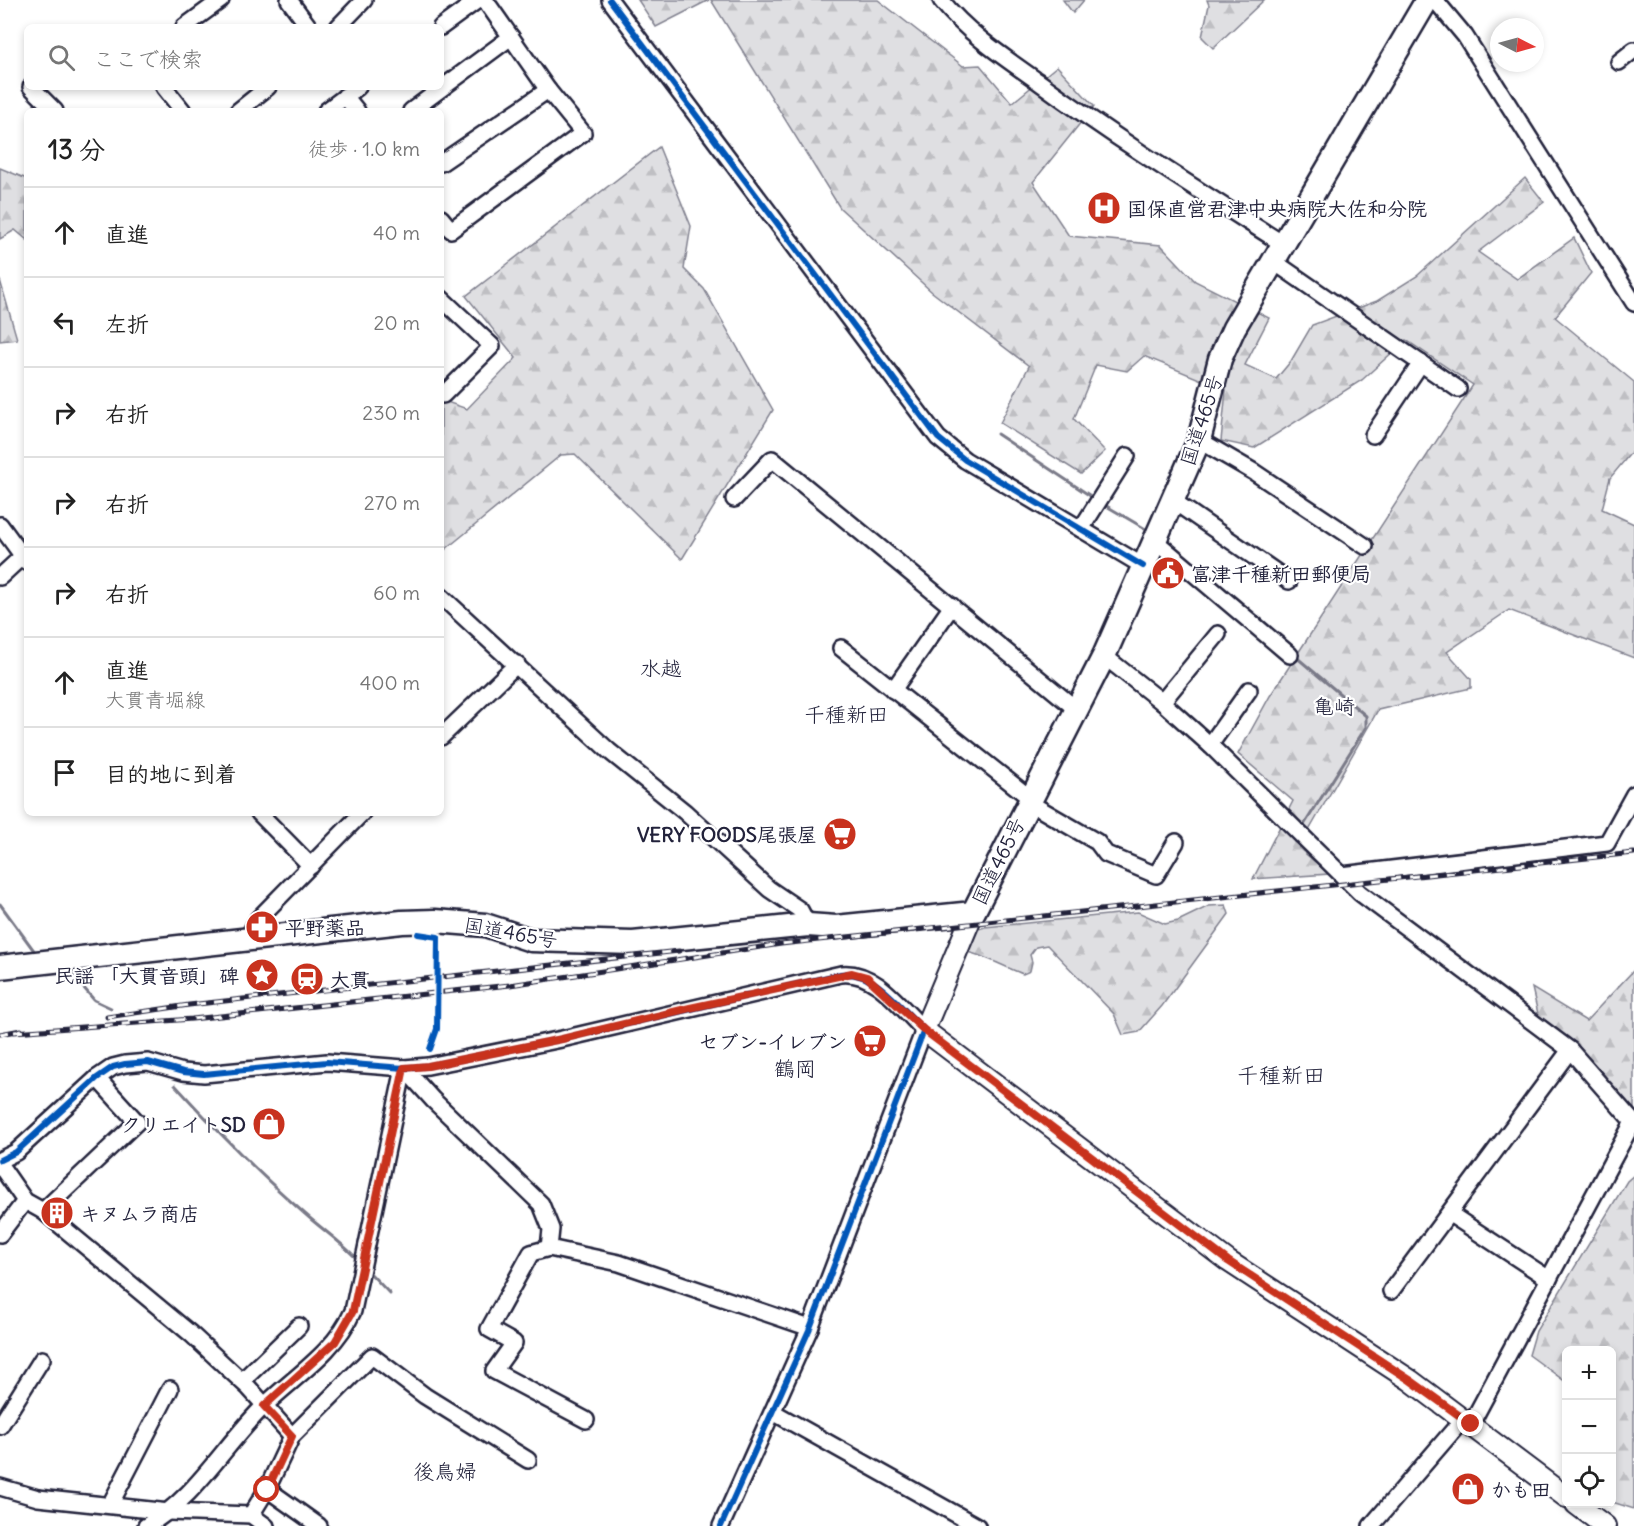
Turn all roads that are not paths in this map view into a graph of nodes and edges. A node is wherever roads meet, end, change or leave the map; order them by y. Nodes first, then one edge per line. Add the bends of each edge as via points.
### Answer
1 (221, 0) edge
2 (289, 0) edge
3 (364, 0) edge
4 (478, 0) edge
5 (485, 0) edge
6 (610, 0) edge
7 (941, 0) edge
8 (1425, 2) edge
9 (188, 24) edge
10 (307, 24) edge
11 (341, 24) edge
12 (444, 25) edge
13 (511, 37) junction
14 (1634, 50) edge
15 (1619, 62) dead end
16 (444, 87) edge
17 (34, 90) edge
18 (166, 90) edge
19 (264, 90) edge
20 (353, 90) edge
21 (439, 90) edge
22 (549, 90) junction
23 (52, 108) edge
24 (181, 108) edge
25 (242, 108) edge
26 (330, 108) edge
27 (356, 108) edge
28 (415, 108) edge
29 (444, 161) edge
30 (444, 222) edge
31 (1278, 253) junction
32 (444, 301) edge
33 (1634, 303) edge
34 (1421, 363) junction
35 (1458, 389) dead end
36 (444, 394) edge
37 (1373, 435) dead end
38 (1199, 440) junction
39 (1127, 456) dead end
40 (734, 499) dead end
41 (1172, 500) junction
42 (0, 525) edge
43 (1081, 529) junction
44 (1154, 540) junction
45 (1365, 546) dead end
46 (24, 556) edge
47 (24, 558) edge
48 (1143, 566) junction
49 (0, 577) edge
50 (1289, 581) dead end
51 (444, 599) edge
52 (952, 606) junction
53 (1218, 634) dead end
54 (841, 648) dead end
55 (1290, 655) dead end
56 (1104, 656) junction
57 (517, 664) junction
58 (893, 690) junction
59 (1249, 690) dead end
60 (1162, 702) junction
61 (1076, 709) junction
62 (444, 734) edge
63 (1210, 745) junction
64 (1634, 794) edge
65 (1029, 800) junction
66 (262, 816) edge
67 (359, 816) edge
68 (1176, 842) dead end
69 (311, 866) junction
70 (1342, 875) junction
71 (973, 913) junction
72 (808, 925) junction
73 (247, 939) junction
74 (0, 967) edge
75 (924, 1030) junction
76 (1570, 1050) junction
77 (404, 1068) junction
78 (97, 1078) junction
79 (1634, 1123) edge
80 (0, 1160) edge
81 (0, 1165) edge
82 (25, 1201) junction
83 (43, 1211) junction
84 (1450, 1214) junction
85 (0, 1234) edge
86 (549, 1248) junction
87 (1549, 1279) junction
88 (1391, 1291) dead end
89 (299, 1326) dead end
90 (810, 1328) junction
91 (42, 1359) dead end
92 (242, 1381) junction
93 (170, 1389) dead end
94 (264, 1406) junction
95 (773, 1412) junction
96 (586, 1420) dead end
97 (1468, 1421) junction
98 (0, 1426) edge
99 (292, 1436) junction
100 (528, 1460) dead end
101 (0, 1487) edge
102 (267, 1490) junction
103 (1562, 1494) edge
104 (110, 1505) junction
105 (1582, 1508) edge
106 (169, 1512) junction
107 (251, 1515) junction
108 (207, 1520) edge
109 (146, 1526) edge
110 (266, 1526) edge
111 (319, 1526) edge
112 (721, 1526) edge
113 (977, 1526) edge
114 (1371, 1526) edge
115 (1605, 1526) edge

1 - 9 street
2 - 10 street
3 - 11 street
4 - 12 street
5 - 13 street
6 - 43 street via 938,438 965,460
7 - 31 street via 984,41
8 - 31 highway, 国道465号
8 - 33 street via 1465,36
13 - 16 street
13 - 22 street
14 - 15 street
17 - 23 street
18 - 24 street
19 - 25 street
20 - 26 street
20 - 27 street
21 - 28 street
22 - 29 street
22 - 30 street via 583,133 451,230
31 - 34 street
31 - 38 highway, 国道465号 via 1220,359
32 - 36 street via 492,346
34 - 35 street
34 - 37 street
38 - 41 highway, 国道465号
38 - 45 street via 1254,471
39 - 43 street
40 - 52 street via 772,459
41 - 44 highway, 国道465号
41 - 50 street
42 - 46 street
43 - 48 street
44 - 48 highway, 国道465号
44 - 55 street
47 - 49 street
48 - 56 highway, 国道465号
51 - 57 street
52 - 58 street
52 - 61 street
53 - 60 street
54 - 58 street
56 - 60 street
56 - 61 highway, 国道465号
57 - 62 street
57 - 72 street via 609,751 685,812 769,889 800,910
58 - 65 street
59 - 63 street
60 - 63 street
61 - 65 highway, 国道465号
63 - 70 street
64 - 70 street via 1607,843
65 - 68 street via 1097,842 1106,854 1156,875
65 - 71 highway, 国道465号
66 - 69 street
67 - 69 street
69 - 73 street via 258,919
70 - 76 street via 1396,923
71 - 72 highway, 国道465号 via 836,927
71 - 75 main road
72 - 73 highway, 国道465号 via 633,943 531,940 485,925 435,921
73 - 74 highway, 国道465号
75 - 77 street via 867,977 852,973 562,1039
75 - 90 street
75 - 97 main road via 1228,1261
76 - 79 street
76 - 84 street
77 - 78 street via 327,1062 204,1074 148,1062 113,1067
77 - 86 street via 541,1204 551,1229
77 - 94 street via 353,1311 335,1342
78 - 80 street via 16,1152
78 - 83 street via 137,1122
79 - 87 street
81 - 82 street
82 - 83 street
82 - 85 street
83 - 92 street
84 - 87 street
84 - 88 street
86 - 90 street via 619,1263
86 - 96 street via 531,1253 489,1329 514,1343 494,1371
87 - 97 street
89 - 92 street
90 - 95 street
91 - 98 street
92 - 94 street
93 - 104 street
94 - 99 street
94 - 106 street
95 - 112 street
95 - 113 street
97 - 103 main road
97 - 114 street
99 - 100 street via 372,1356 426,1396
99 - 102 street
101 - 104 street via 38,1497
102 - 107 street
102 - 111 street
104 - 106 street
105 - 115 main road
106 - 108 street
106 - 109 street
107 - 108 street
107 - 110 street

